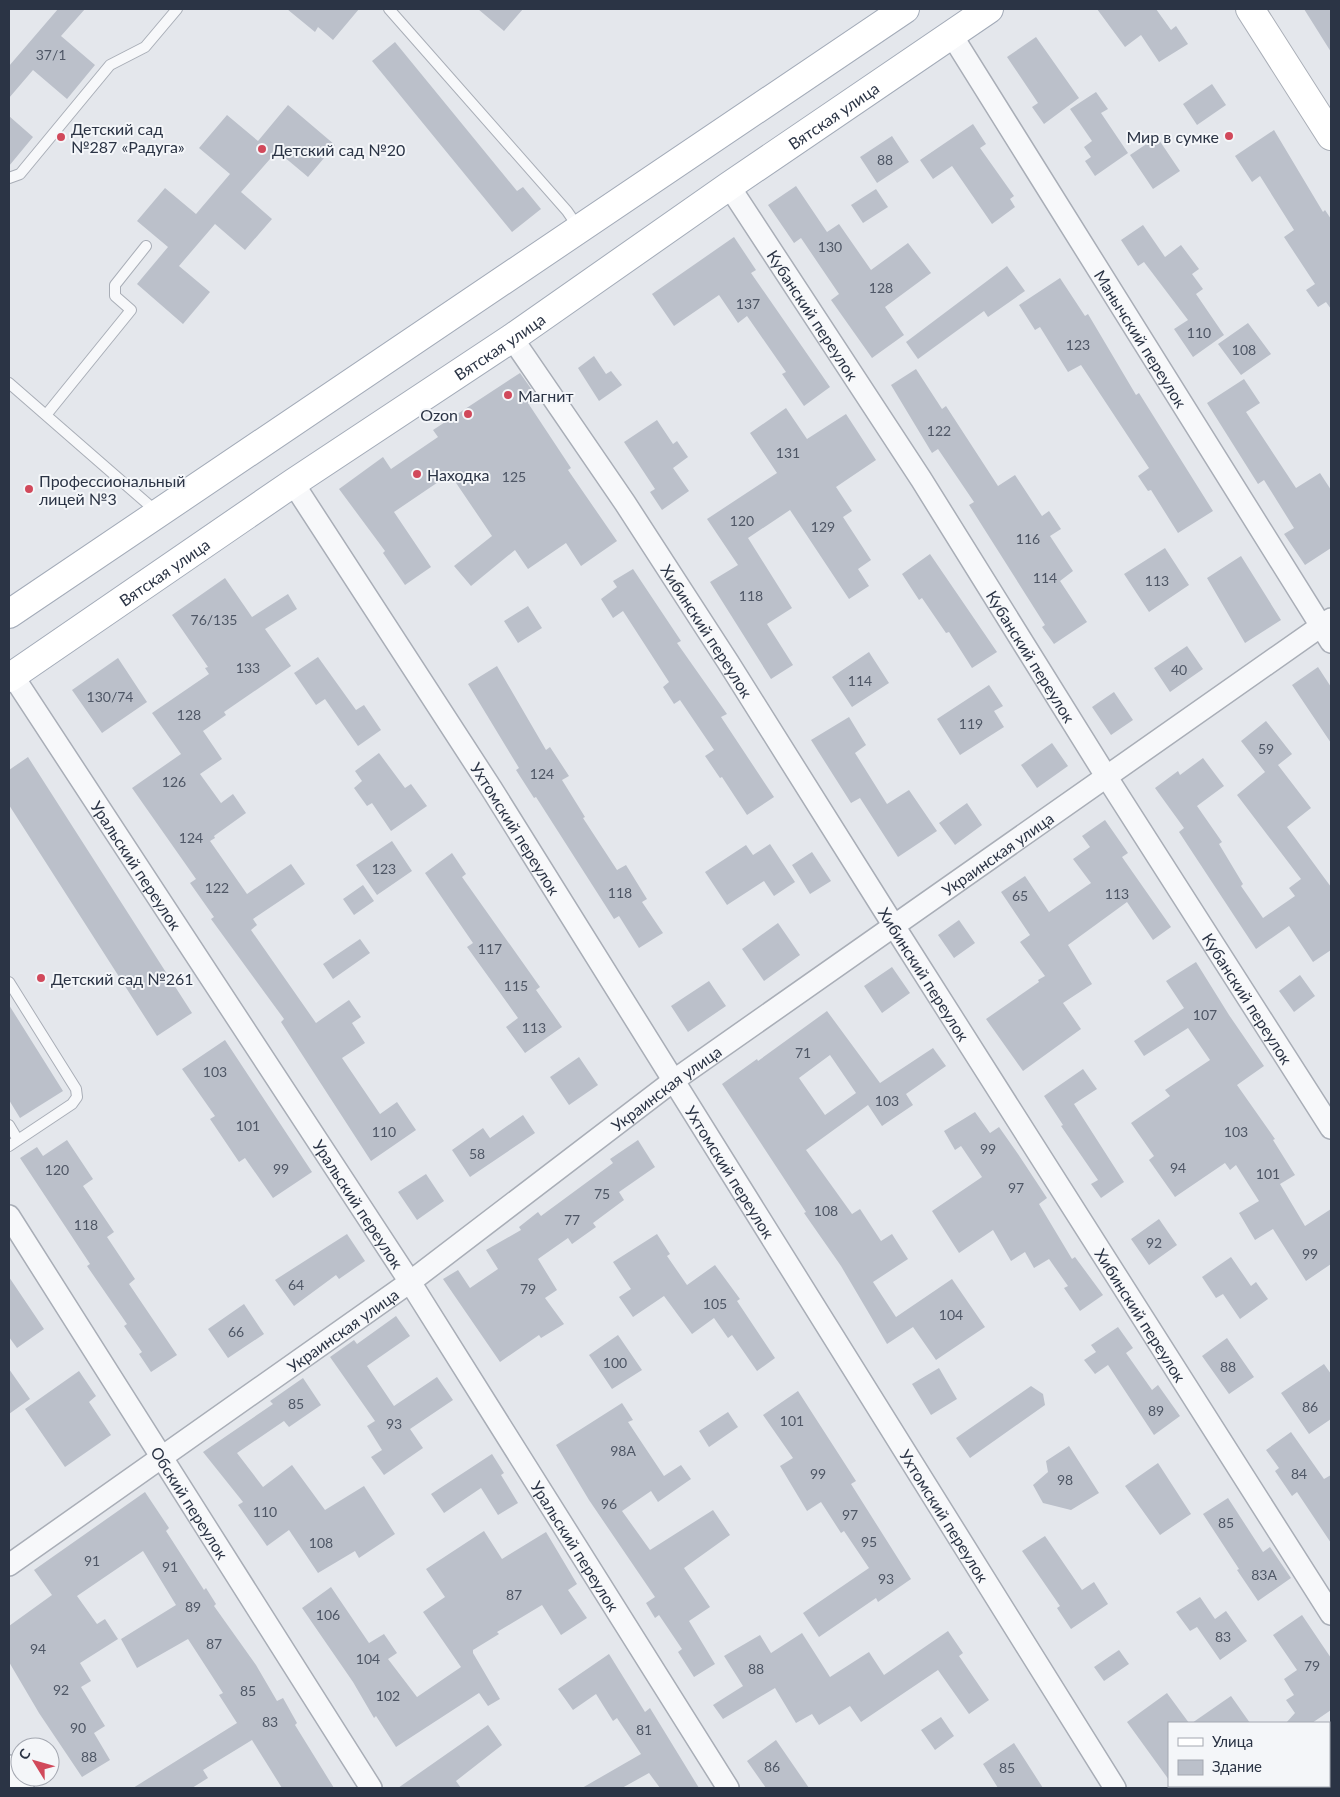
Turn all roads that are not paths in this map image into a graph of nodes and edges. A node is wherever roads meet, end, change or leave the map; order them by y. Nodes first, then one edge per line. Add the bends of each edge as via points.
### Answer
1 (177, 9) edge
2 (389, 9) edge
3 (906, 9) edge
4 (989, 9) edge
5 (1250, 9) edge
6 (951, 34) junction
7 (1331, 136) edge
8 (9, 178) edge
9 (729, 186) junction
10 (579, 228) junction
11 (146, 246) dead end
12 (512, 338) junction
13 (9, 383) edge
14 (46, 415) junction
15 (293, 483) junction
16 (157, 512) junction
17 (9, 614) edge
18 (1328, 629) edge
19 (11, 677) edge
20 (1106, 776) junction
21 (894, 926) junction
22 (9, 982) edge
23 (673, 1081) junction
24 (9, 1125) edge
25 (1331, 1128) edge
26 (18, 1140) junction
27 (9, 1146) edge
28 (9, 1216) edge
29 (410, 1282) junction
30 (162, 1457) junction
31 (9, 1565) edge
32 (1331, 1614) edge
33 (9, 1766) edge
34 (23, 1788) edge
35 (371, 1788) edge
36 (728, 1788) edge
37 (1115, 1788) edge

1 - 8 lane via 144,48 110,65 20,174
2 - 10 lane
3 - 10 main road
4 - 6 main road, Вятская улица
5 - 7 main road
6 - 9 main road, Вятская улица
6 - 18 street, Манычский переулок
9 - 12 main road, Вятская улица
9 - 20 street, Кубанский переулок via 922,480
10 - 16 main road
11 - 14 lane via 115,284 115,296 131,310
12 - 15 main road, Вятская улица
12 - 21 street, Хибинский переулок via 707,628
13 - 14 lane
14 - 16 lane
15 - 19 main road, Вятская улица
15 - 23 street, Ухтомский переулок via 491,788
16 - 17 main road
18 - 20 street, Украинская улица
19 - 29 street, Уральский переулок
20 - 21 street, Украинская улица
20 - 25 street, Кубанский переулок
21 - 23 street, Украинская улица
21 - 32 street, Хибинский переулок
22 - 26 lane via 76,1089 77,1097 72,1104
23 - 29 street, Украинская улица
23 - 37 street, Ухтомский переулок
24 - 26 lane
26 - 27 lane
28 - 30 street, Обский переулок
29 - 30 street, Украинская улица
29 - 36 street, Уральский переулок
30 - 31 street, Украинская улица
30 - 35 street, Обский переулок
33 - 34 street

